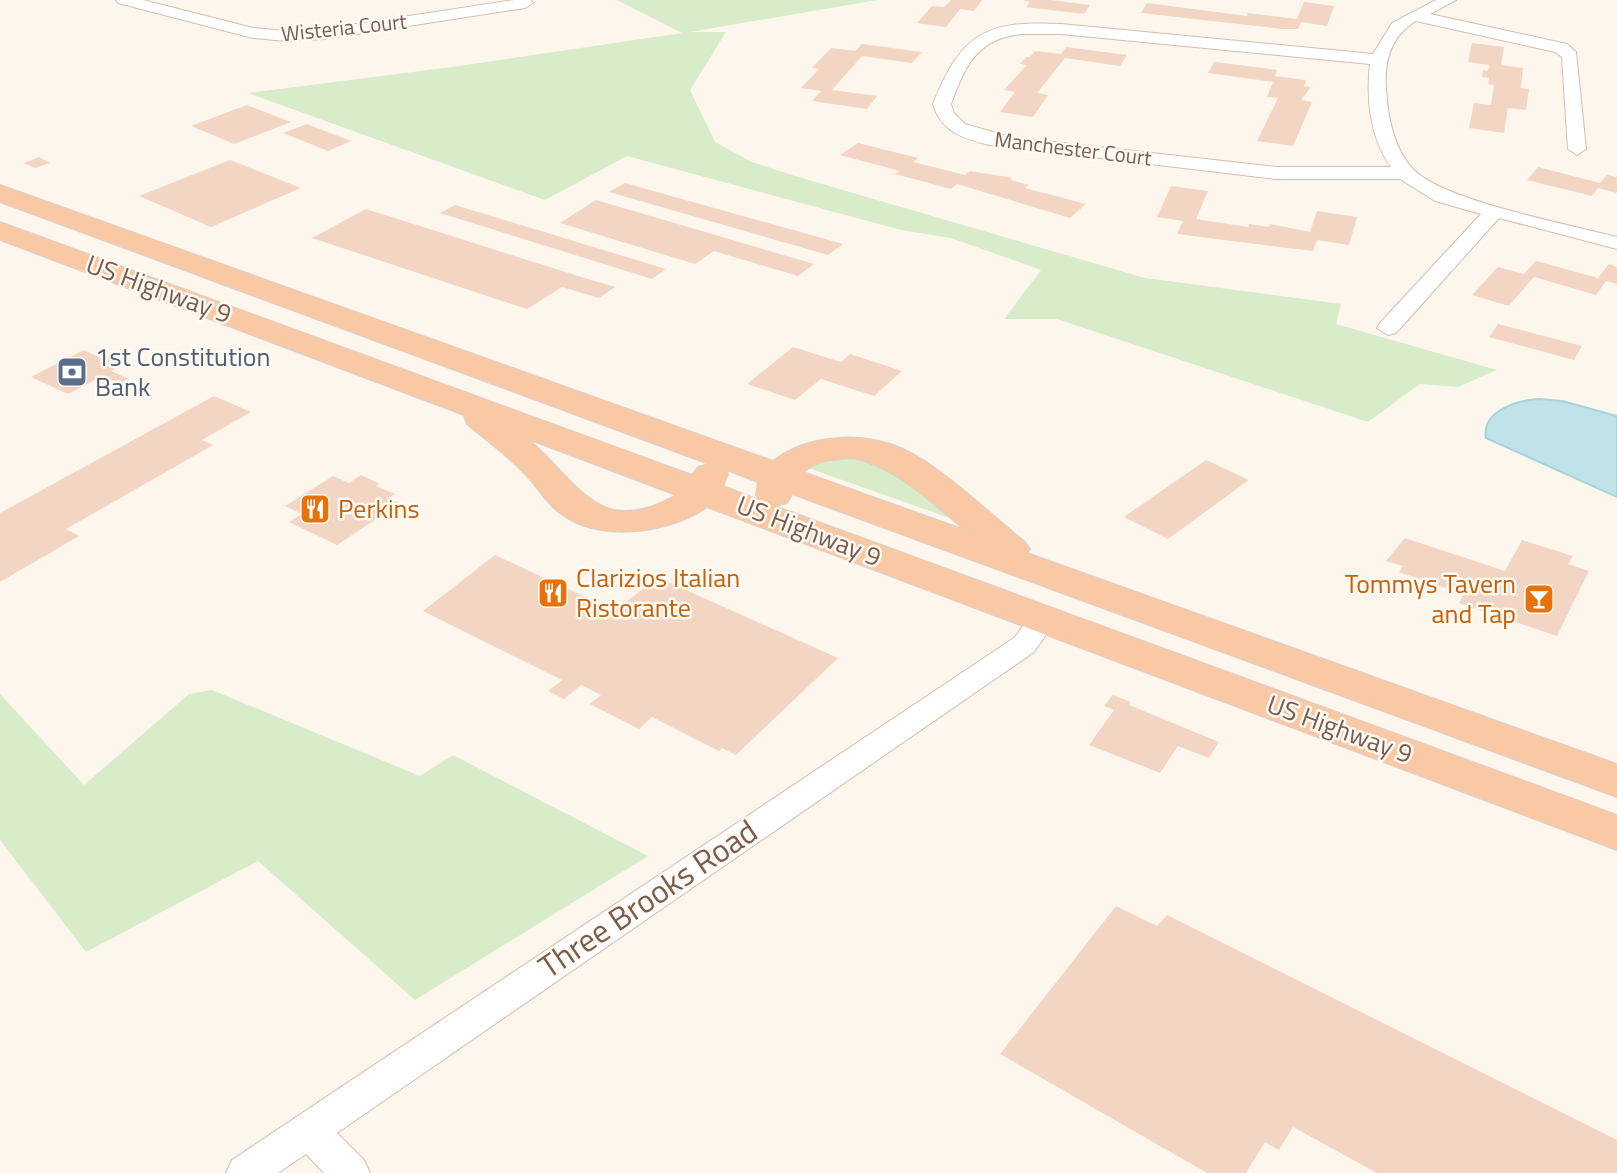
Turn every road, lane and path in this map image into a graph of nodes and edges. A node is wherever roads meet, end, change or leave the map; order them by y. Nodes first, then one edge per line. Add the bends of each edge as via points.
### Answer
1 (124, 0) edge
2 (1448, 0) edge
3 (525, 3) dead end
4 (1415, 16) junction
5 (1381, 60) junction
6 (1577, 149) dead end
7 (1404, 173) junction
8 (0, 193) edge
9 (1494, 212) junction
10 (0, 230) edge
11 (1617, 243) edge
12 (1388, 328) dead end
13 (458, 400) junction
14 (690, 444) junction
15 (777, 476) junction
16 (704, 492) junction
17 (798, 527) junction
18 (1042, 573) junction
19 (1043, 619) junction
20 (1617, 781) edge
21 (1617, 833) edge
22 (309, 1130) junction
23 (246, 1173) edge
24 (350, 1173) edge

1 - 3 street, Wisteria Court via 253,33 286,36
2 - 4 street
4 - 5 street via 1391,33
4 - 6 street via 1551,45 1570,56
5 - 7 street via 1377,89 1381,124
5 - 7 street, Manchester Court via 1030,29 1001,33 975,44 942,104 951,122 982,137 1010,143 1264,172
7 - 9 street via 1442,197
8 - 14 highway, US Highway 9
9 - 11 street
9 - 12 street
10 - 13 highway, US Highway 9
13 - 16 highway, US Highway 9
13 - 16 highway via 539,468 569,504 586,513 620,520 660,516
14 - 15 highway, US Highway 9
14 - 16 highway via 710,473
15 - 17 highway via 774,495
15 - 18 highway, US Highway 9
15 - 18 highway via 799,458 830,449 889,456
16 - 17 highway, US Highway 9
17 - 19 highway, US Highway 9
18 - 20 highway, US Highway 9
19 - 21 highway, US Highway 9
19 - 22 street, Three Brooks Road via 1024,645
22 - 23 street, Three Brooks Road
22 - 24 street

